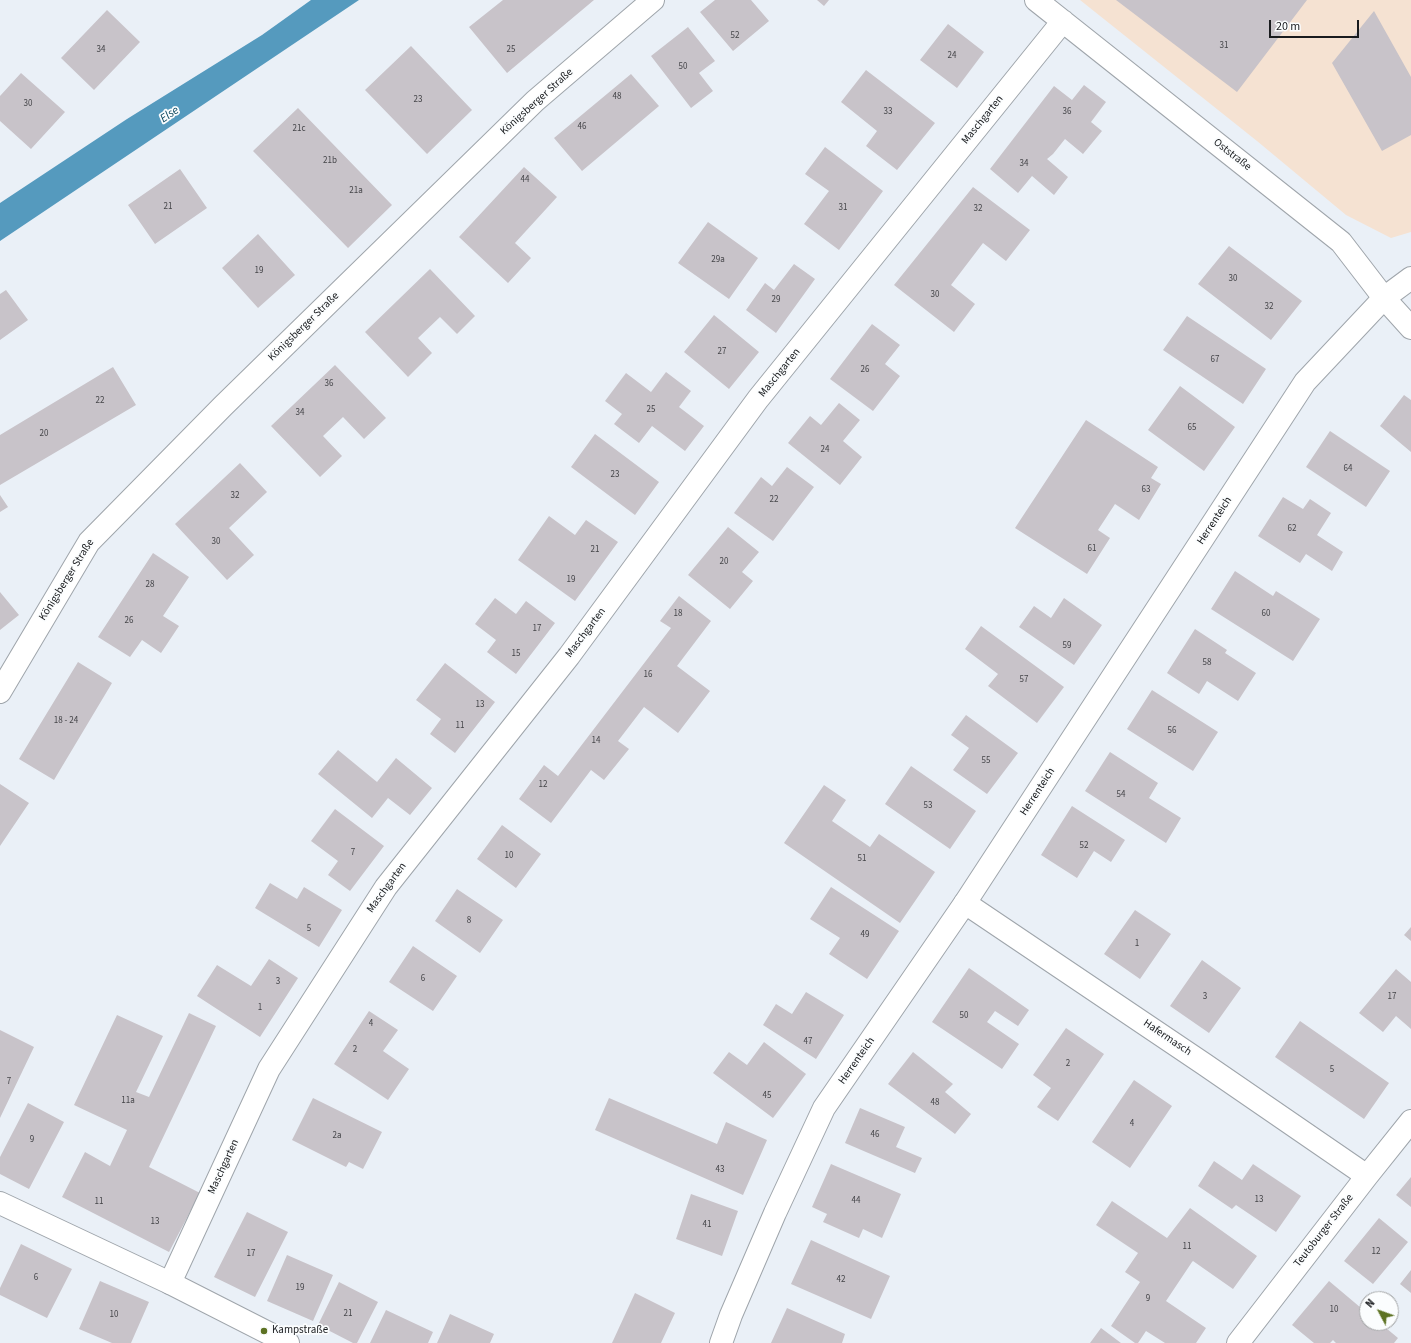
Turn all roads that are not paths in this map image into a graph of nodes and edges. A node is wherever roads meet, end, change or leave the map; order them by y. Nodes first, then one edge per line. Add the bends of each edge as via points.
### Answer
1 (653, 0) edge
2 (1036, 0) edge
3 (1063, 21) junction
4 (1411, 278) edge
5 (1384, 298) junction
6 (1411, 328) edge
7 (0, 692) edge
8 (965, 903) junction
9 (1411, 1121) edge
10 (1367, 1176) junction
11 (0, 1203) edge
12 (170, 1283) junction
13 (288, 1343) edge
14 (721, 1343) edge
15 (1238, 1343) edge

1 - 7 street, Königsberger Straße via 535,101 223,406 89,542
2 - 3 street, Oststraße
3 - 5 street, Oststraße via 1341,242
3 - 12 street, Maschgarten via 758,399 569,656 386,887 269,1069
4 - 5 street, Herrenteich
5 - 6 street, Oststraße
5 - 8 street, Herrenteich via 1305,382
8 - 10 street, Hafermasch
8 - 14 street, Herrenteich via 824,1108 774,1213
9 - 10 street, Teutoburger Straße
10 - 15 street, Teutoburger Straße
11 - 12 street
12 - 13 street

